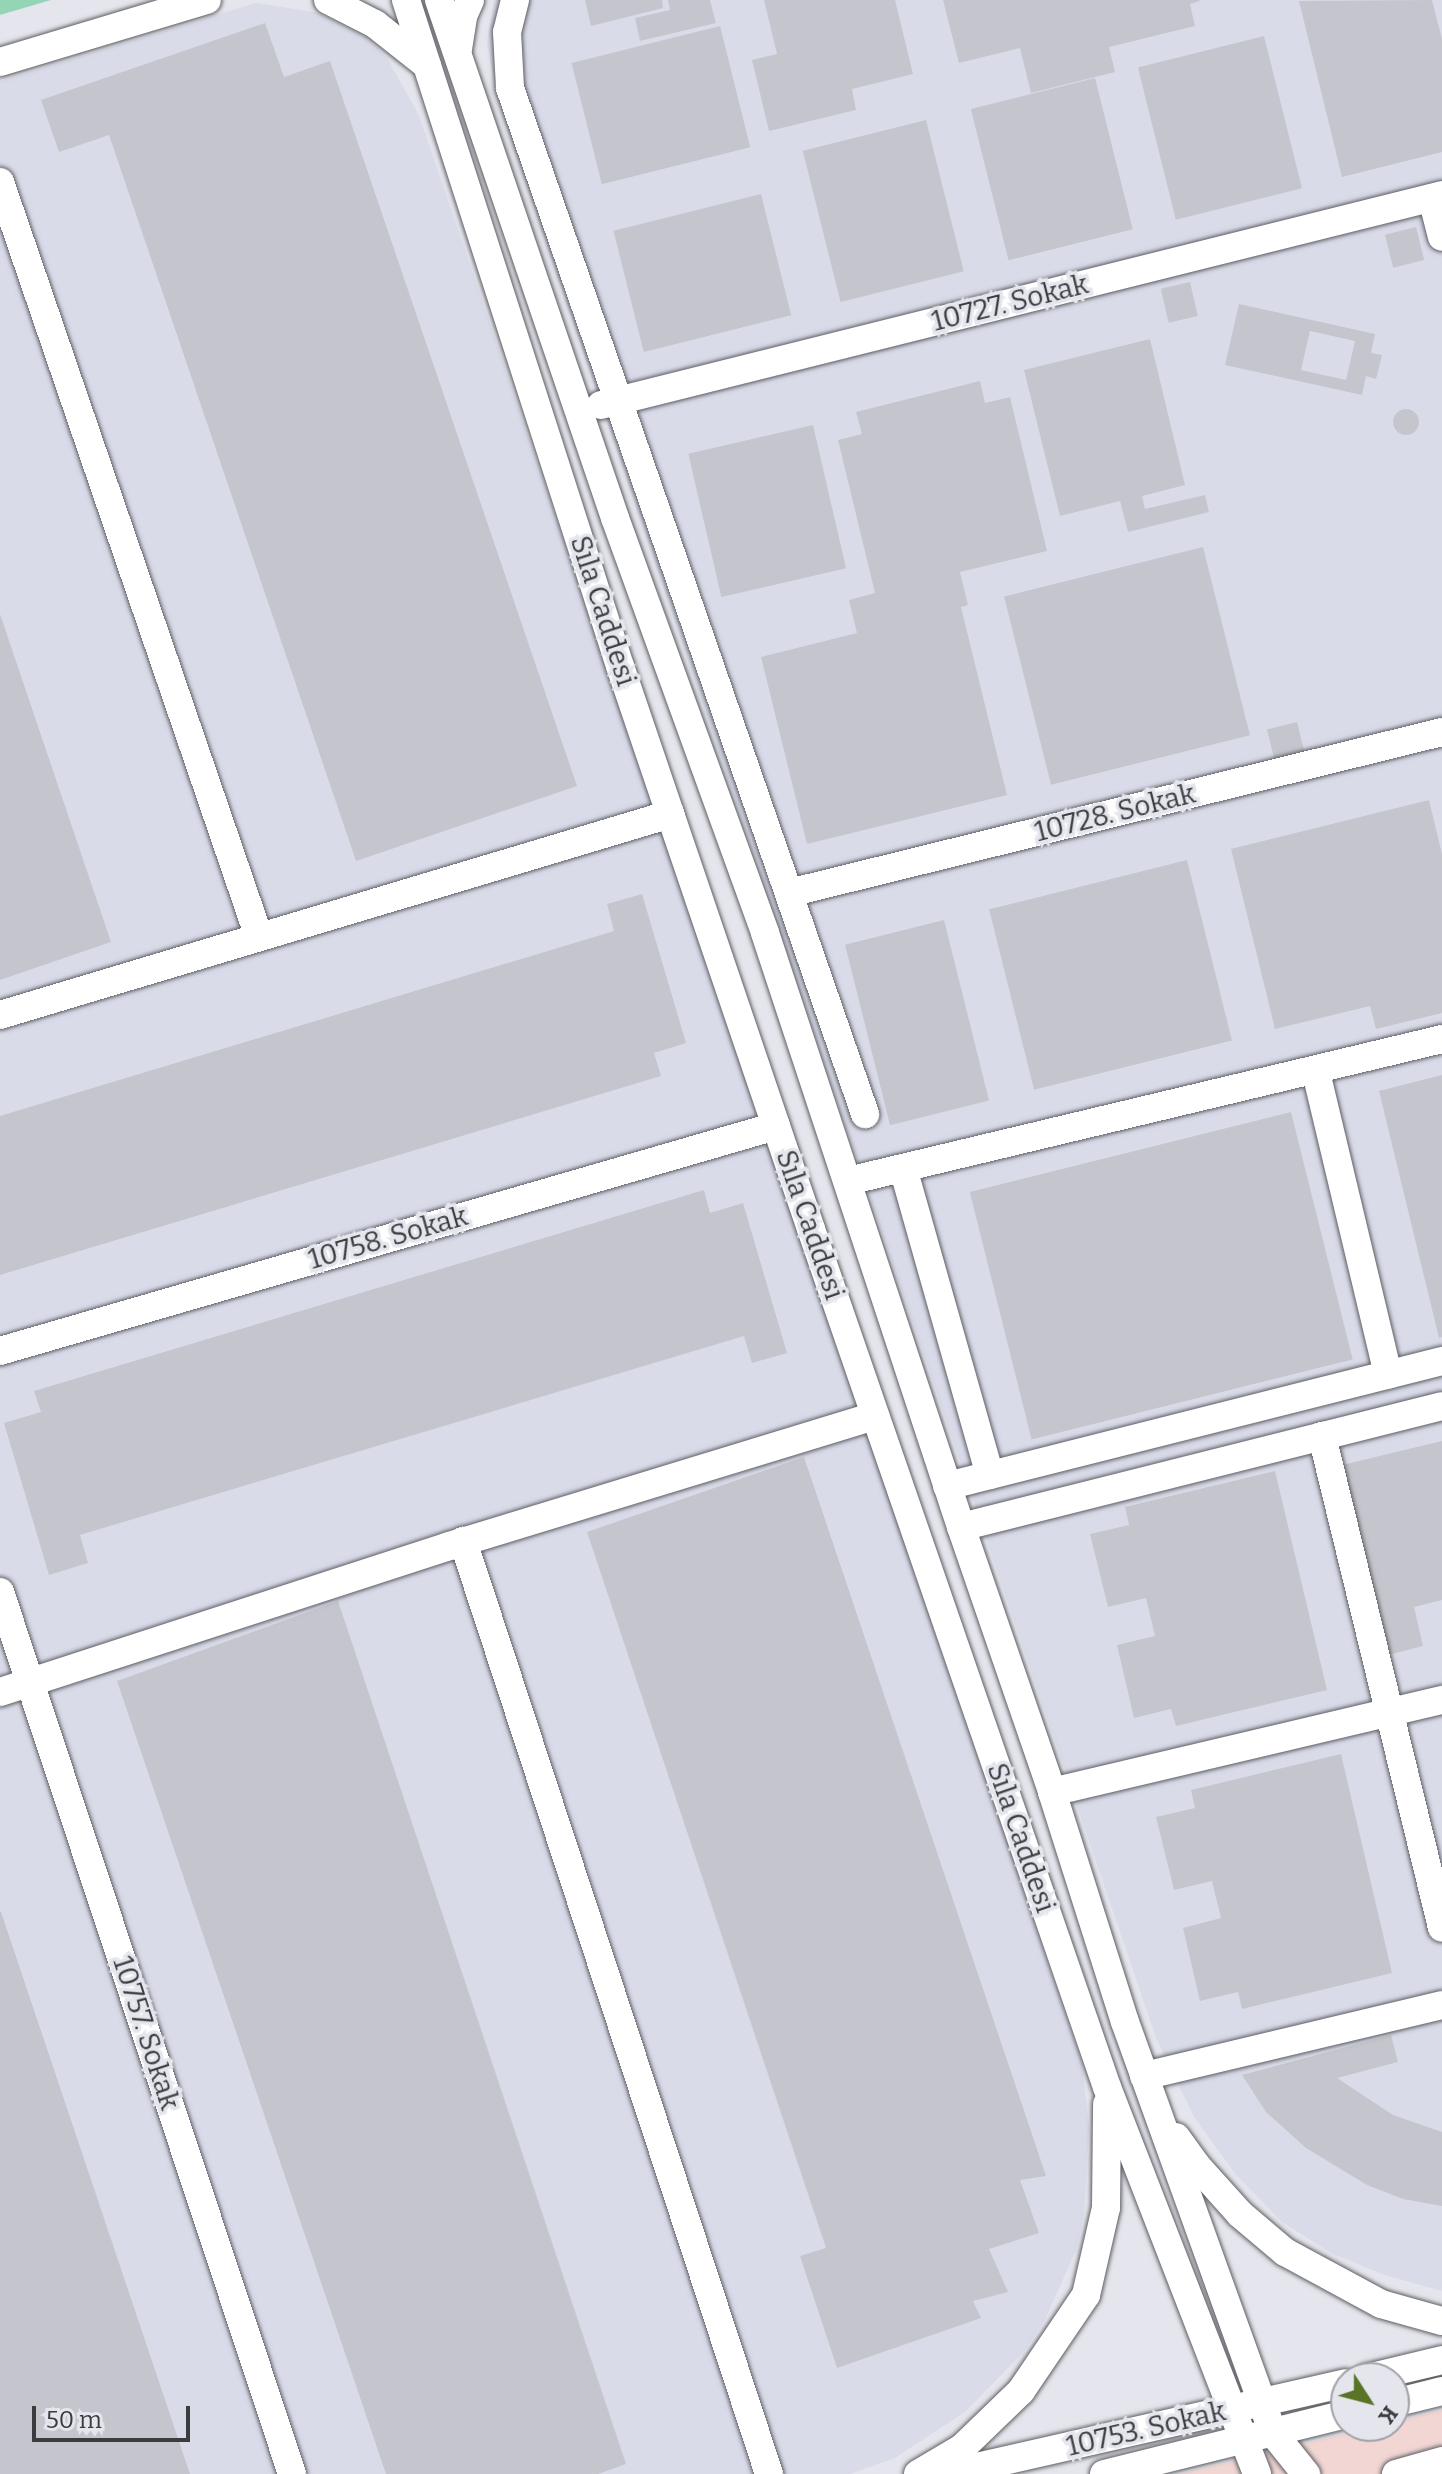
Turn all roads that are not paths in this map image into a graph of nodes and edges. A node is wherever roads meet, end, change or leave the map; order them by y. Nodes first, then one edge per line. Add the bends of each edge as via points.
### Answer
1 (207, 0) edge
2 (328, 0) edge
3 (406, 0) edge
4 (439, 0) edge
5 (470, 0) edge
6 (515, 0) edge
7 (458, 54) junction
8 (0, 62) edge
9 (429, 67) junction
10 (0, 182) edge
11 (1437, 196) edge
12 (1442, 237) edge
13 (618, 400) junction
14 (579, 411) junction
15 (1442, 732) edge
16 (671, 814) junction
17 (789, 893) junction
18 (259, 937) junction
19 (0, 1015) edge
20 (1442, 1039) edge
21 (1316, 1072) junction
22 (865, 1114) dead end
23 (776, 1126) junction
24 (903, 1168) junction
25 (848, 1181) junction
26 (0, 1351) edge
27 (1442, 1361) edge
28 (1388, 1375) junction
29 (1442, 1406) edge
30 (875, 1416) junction
31 (1322, 1436) junction
32 (990, 1475) junction
33 (947, 1486) junction
34 (961, 1527) junction
35 (463, 1541) junction
36 (0, 1592) edge
37 (30, 1682) junction
38 (0, 1692) edge
39 (1442, 1700) edge
40 (1390, 1714) junction
41 (1052, 1792) junction
42 (1442, 1928) edge
43 (1442, 2005) edge
44 (1144, 2076) junction
45 (1107, 2087) junction
46 (1156, 2109) junction
47 (1442, 2321) edge
48 (1442, 2360) edge
49 (1410, 2368) edge
50 (1330, 2387) edge
51 (1442, 2391) edge
52 (1410, 2399) edge
53 (1262, 2403) junction
54 (1231, 2410) junction
55 (1330, 2418) edge
56 (1273, 2433) junction
57 (1243, 2440) junction
58 (1442, 2461) edge
59 (292, 2474) edge
60 (769, 2474) edge
61 (918, 2474) edge
62 (946, 2474) edge
63 (1104, 2474) edge
64 (1257, 2474) edge
65 (1306, 2474) edge
66 (1396, 2474) edge

1 - 8 street
2 - 9 street via 398,39
3 - 9 street, Sıla Caddesi
4 - 7 street, Sıla Caddesi
5 - 7 street
6 - 13 street via 507,32 510,88
7 - 14 street, Sıla Caddesi
9 - 16 street, Sıla Caddesi
10 - 18 street
11 - 12 street
11 - 13 street, 10727. Sokak
13 - 14 street, 10727. Sokak
13 - 17 street
14 - 25 street, Sıla Caddesi
15 - 17 street, 10728. Sokak
16 - 18 street
16 - 23 street, Sıla Caddesi
17 - 22 street
18 - 19 street
20 - 21 street
21 - 24 street
21 - 28 street
23 - 26 street, 10758. Sokak
23 - 30 street, Sıla Caddesi
24 - 25 street
24 - 32 street
25 - 33 street, Sıla Caddesi
27 - 28 street
28 - 32 street
29 - 31 street
30 - 35 street
30 - 45 street, Sıla Caddesi
31 - 34 street
31 - 40 street
32 - 33 street
33 - 34 street, Sıla Caddesi
34 - 41 street, Sıla Caddesi
35 - 37 street
35 - 60 street
36 - 37 street, 10757. Sokak
37 - 38 street
37 - 59 street, 10757. Sokak
39 - 40 street
40 - 41 street
40 - 42 street
41 - 44 street, Sıla Caddesi
43 - 44 street
44 - 46 street, Sıla Caddesi
45 - 54 street, Sıla Caddesi
45 - 61 street via 1106,2208 1086,2295 1021,2391 962,2448
46 - 47 street via 1240,2214 1285,2252 1381,2304
46 - 53 street, Sıla Caddesi
48 - 49 street
50 - 53 street, 10753. Sokak
51 - 52 street
53 - 54 street, 10753. Sokak
53 - 56 street, Sıla Caddesi
54 - 57 street, Sıla Caddesi
54 - 62 street, 10753. Sokak
55 - 56 street, 10753. Sokak
56 - 57 street, 10753. Sokak
56 - 65 street, Sıla Caddesi
57 - 63 street, 10753. Sokak
57 - 64 street, Sıla Caddesi
58 - 66 street

